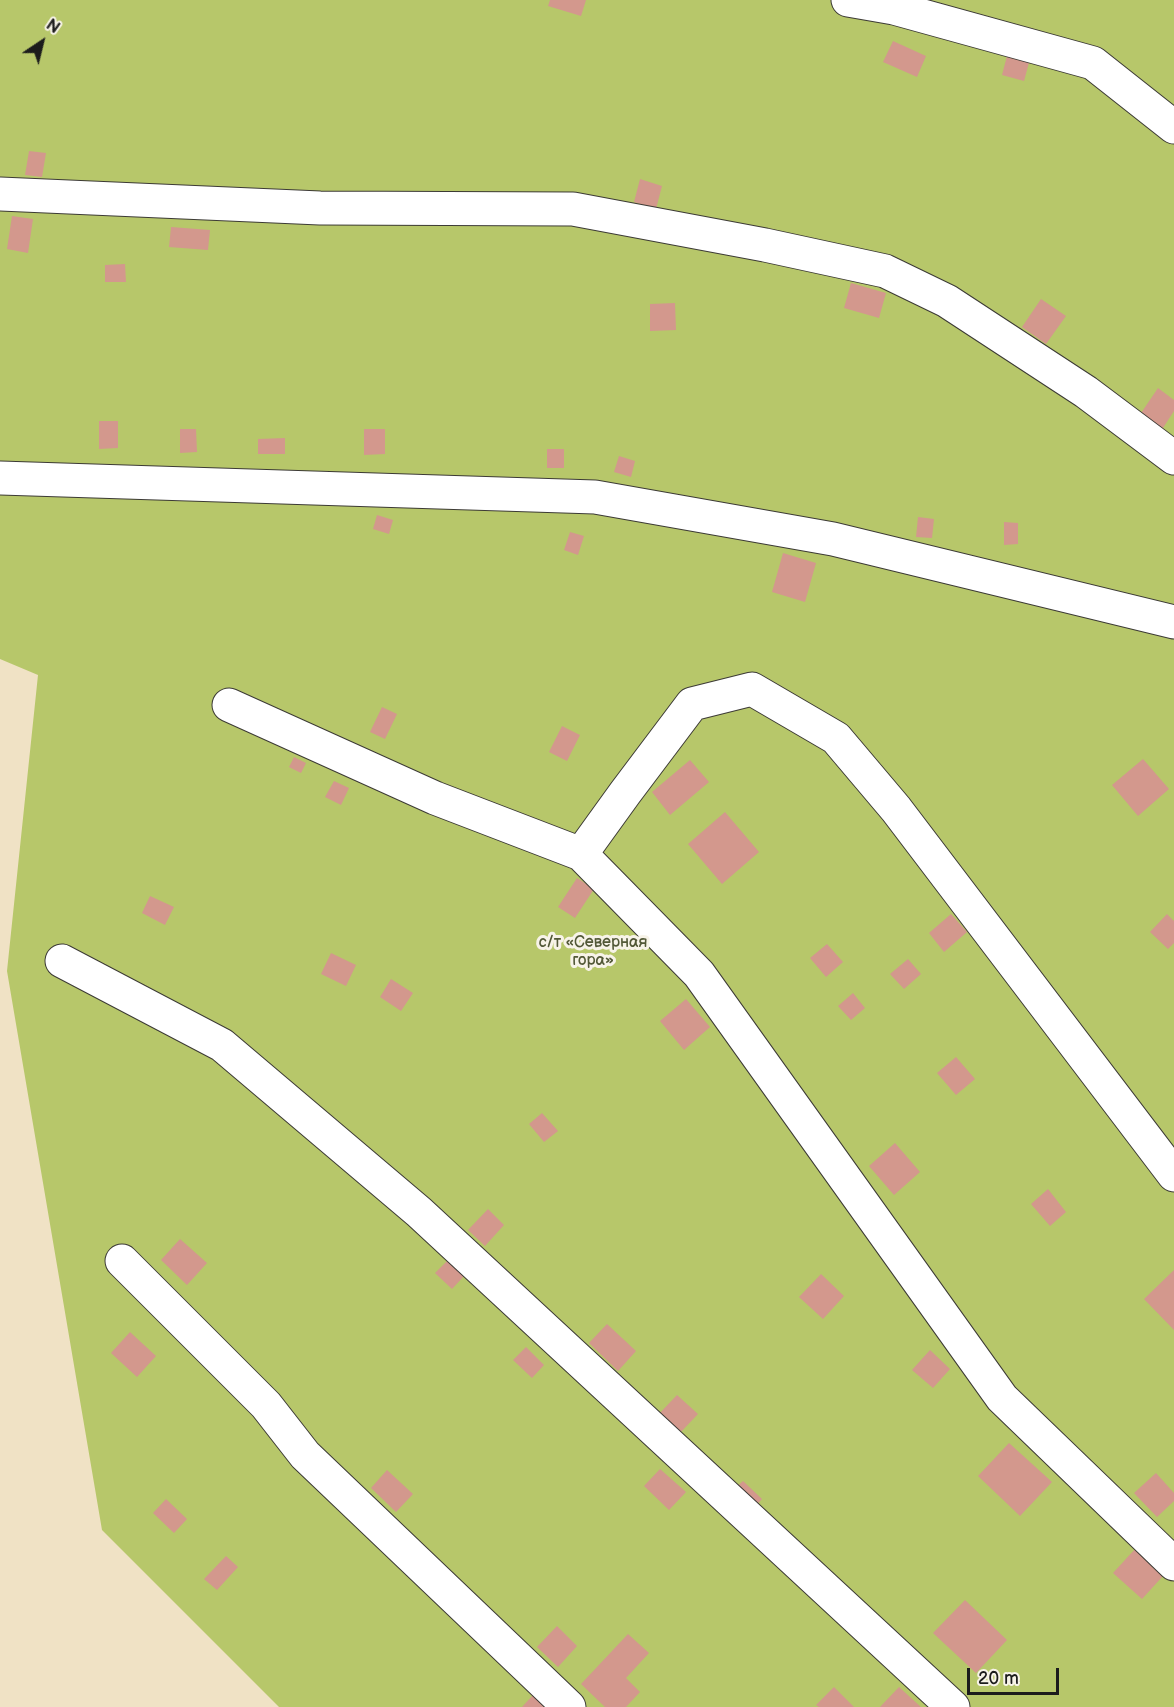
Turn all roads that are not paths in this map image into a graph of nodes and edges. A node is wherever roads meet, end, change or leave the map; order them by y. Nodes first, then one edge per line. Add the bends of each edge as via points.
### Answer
1 (848, 0) edge
2 (1174, 127) edge
3 (0, 194) edge
4 (1174, 458) edge
5 (0, 478) edge
6 (1174, 622) edge
7 (229, 705) dead end
8 (581, 854) junction
9 (62, 961) dead end
10 (1174, 1174) edge
11 (122, 1261) dead end
12 (1174, 1564) edge
13 (569, 1707) edge
14 (952, 1707) edge

1 - 2 lane via 894,8 1093,63
3 - 4 lane via 320,208 573,210 885,271 947,301 1086,392
5 - 6 lane via 595,497 833,539
7 - 8 lane via 435,798
8 - 10 lane via 692,704 752,689 836,738 896,809
8 - 12 lane via 699,974 1002,1398
9 - 14 lane via 231,1053 419,1212
11 - 13 lane via 266,1405 305,1455

